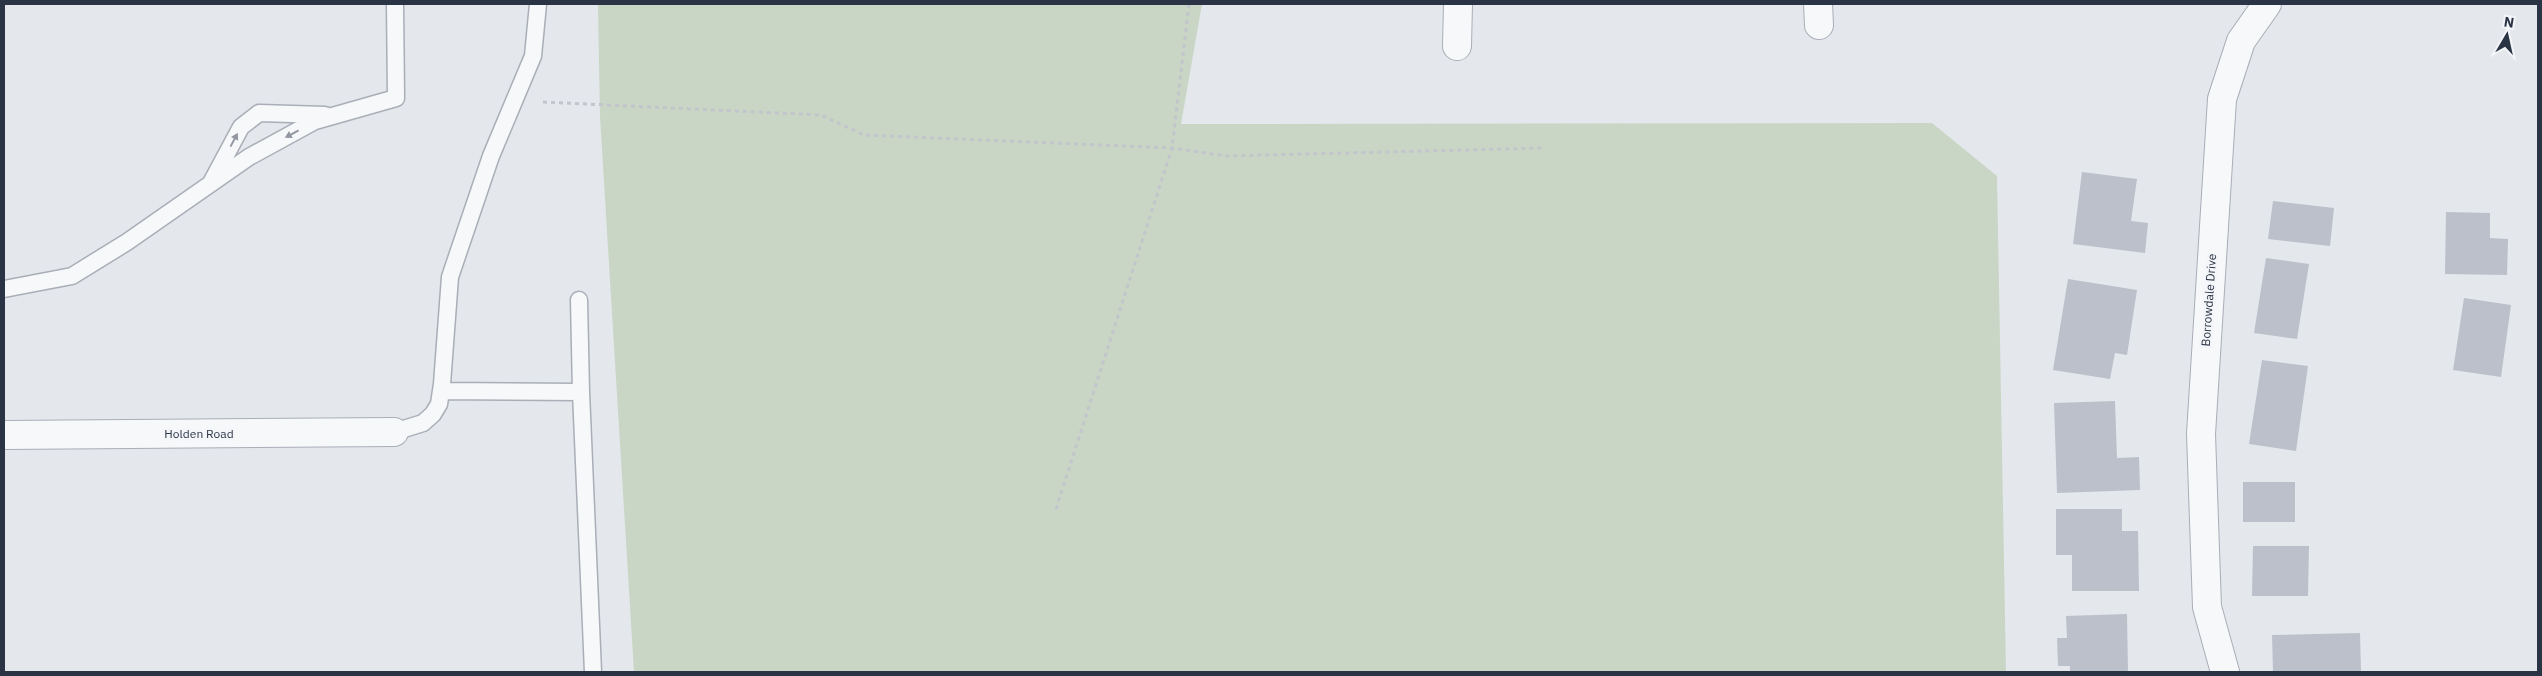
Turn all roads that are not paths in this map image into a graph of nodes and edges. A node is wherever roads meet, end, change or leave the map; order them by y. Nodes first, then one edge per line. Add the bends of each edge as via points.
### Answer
1 (395, 4) edge
2 (538, 4) edge
3 (1458, 4) edge
4 (2267, 4) edge
5 (1457, 46) dead end
6 (336, 115) junction
7 (211, 183) junction
8 (4, 289) edge
9 (579, 300) dead end
10 (441, 392) junction
11 (581, 392) junction
12 (394, 432) joint
13 (4, 435) edge
14 (593, 672) edge
15 (2225, 672) edge

1 - 6 lane via 396,98
2 - 10 lane via 533,56 491,156 450,277
3 - 5 street
4 - 15 street, Borrowdale Drive via 2241,41 2222,99 2201,434 2207,607
6 -> 7 lane via 316,121 248,157
7 -> 6 lane via 241,128 259,113
7 - 8 lane via 72,276
9 - 11 lane
10 - 11 lane
10 - 12 lane via 439,404 423,423
11 - 14 lane
12 - 13 street, Holden Road

